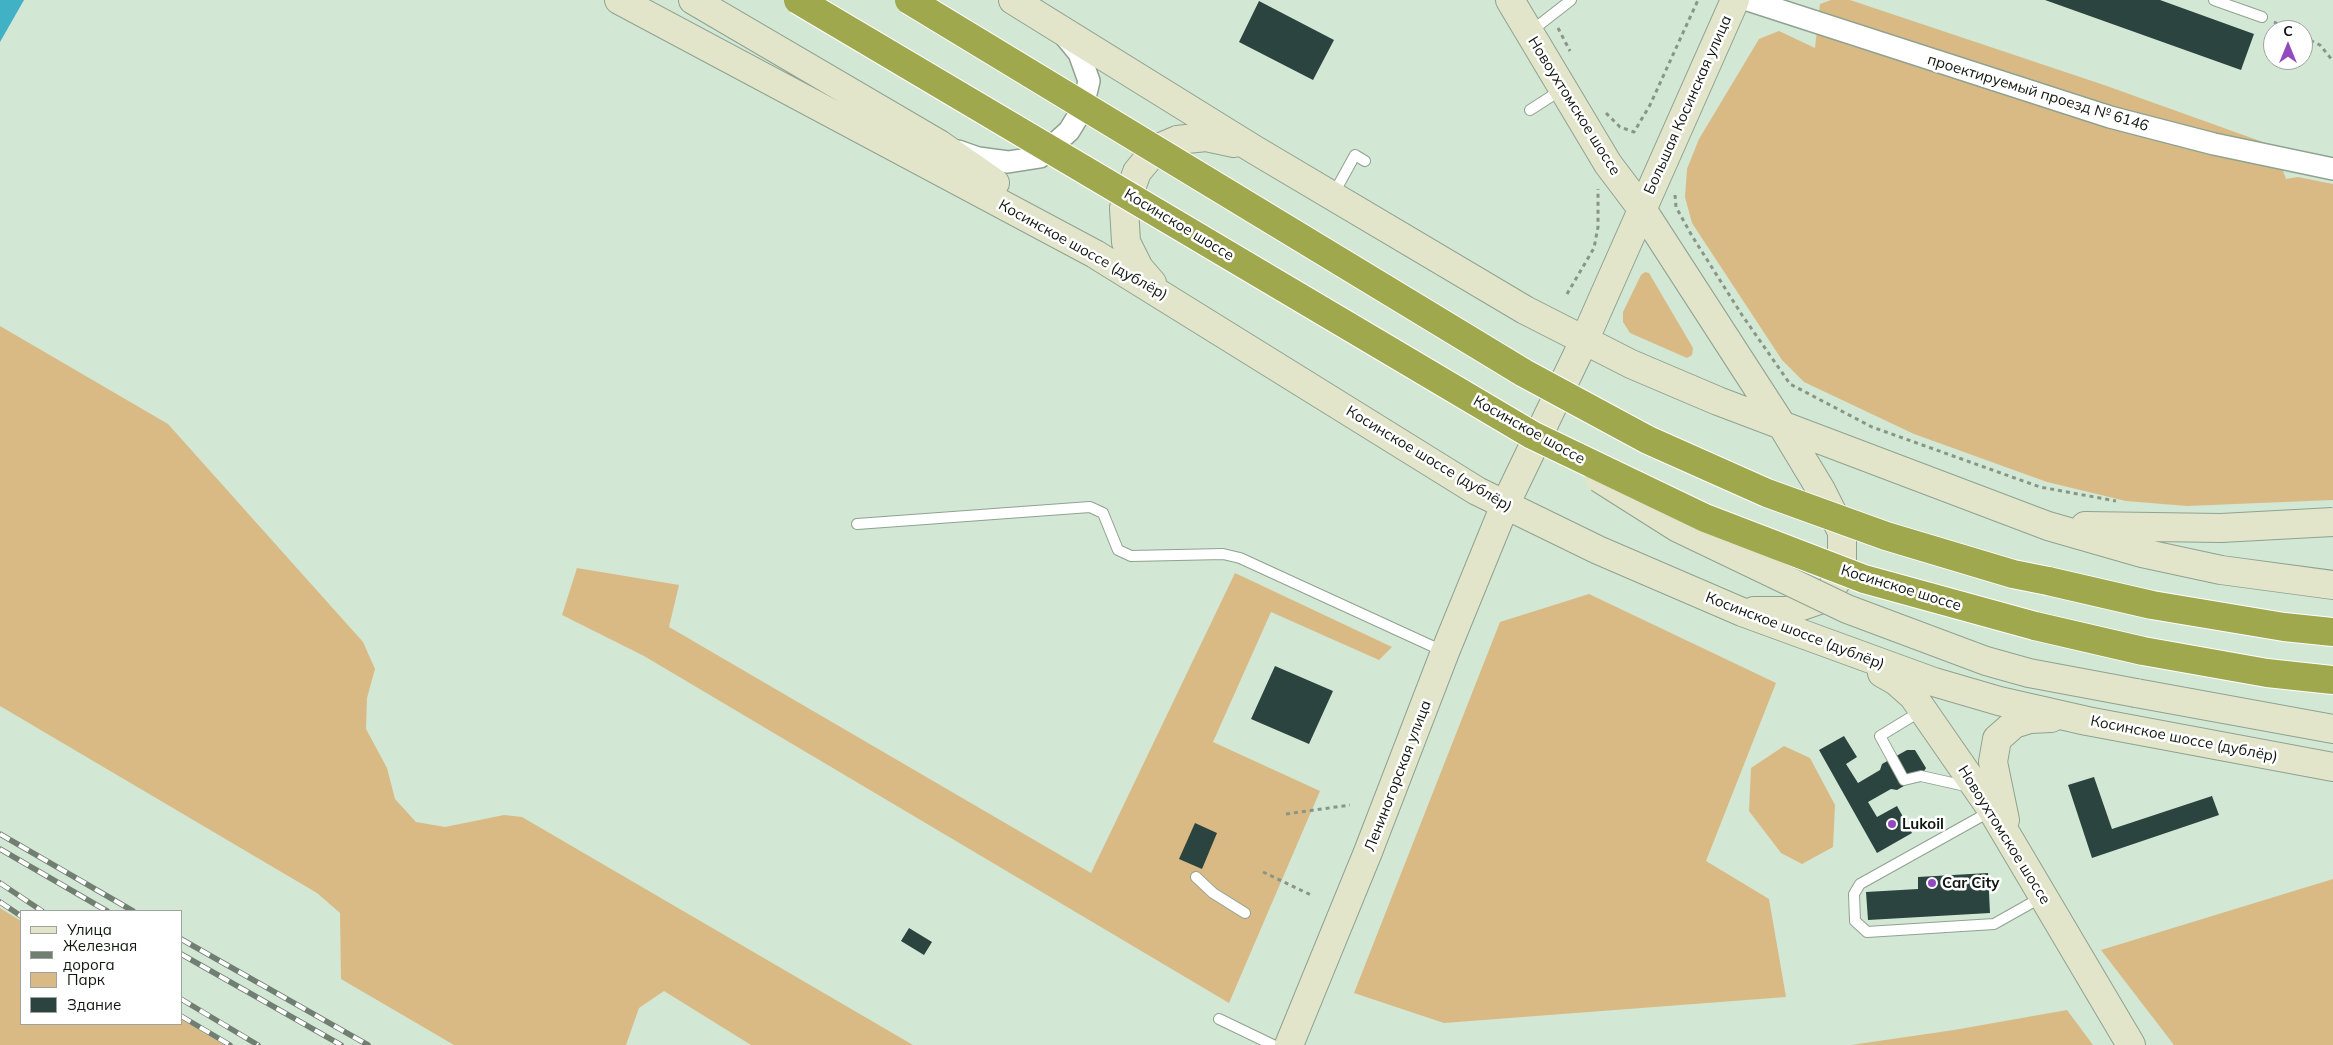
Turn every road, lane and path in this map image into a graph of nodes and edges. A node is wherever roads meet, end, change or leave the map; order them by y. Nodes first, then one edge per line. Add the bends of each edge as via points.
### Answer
1 (619, 0) edge
2 (693, 0) edge
3 (798, 0) edge
4 (909, 0) edge
5 (1013, 0) edge
6 (1510, 0) edge
7 (1571, 0) edge
8 (1698, 0) edge
9 (1734, 0) edge
10 (1748, 0) edge
11 (2214, 0) edge
12 (1551, 15) junction
13 (2262, 17) dead end
14 (1058, 27) junction
15 (1529, 32) junction
16 (2313, 42) edge
17 (1571, 53) dead end
18 (2333, 61) edge
19 (1563, 89) junction
20 (1530, 110) dead end
21 (1604, 111) dead end
22 (939, 144) junction
23 (1255, 150) junction
24 (1365, 161) dead end
25 (2333, 169) edge
26 (1598, 187) dead end
27 (1675, 192) dead end
28 (1333, 196) junction
29 (1642, 210) junction
30 (1095, 254) junction
31 (1161, 293) junction
32 (1567, 294) dead end
33 (1584, 340) junction
34 (1783, 427) junction
35 (1532, 436) junction
36 (2118, 502) dead end
37 (1505, 506) junction
38 (2333, 522) edge
39 (857, 524) dead end
40 (2043, 524) junction
41 (2333, 585) edge
42 (1742, 612) junction
43 (2333, 632) edge
44 (1445, 652) junction
45 (1848, 652) junction
46 (2333, 680) edge
47 (1924, 710) junction
48 (2087, 721) junction
49 (2333, 729) edge
50 (2333, 767) edge
51 (1975, 788) junction
52 (1350, 806) dead end
53 (1992, 810) junction
54 (1286, 814) dead end
55 (2010, 838) junction
56 (1262, 872) dead end
57 (1196, 878) dead end
58 (1312, 895) dead end
59 (2043, 896) junction
60 (1245, 913) dead end
61 (1219, 1019) dead end
62 (1273, 1045) edge
63 (1289, 1045) edge
64 (2131, 1045) edge

1 - 30 main road, Косинское шоссе (дублёр)
2 - 22 main road
3 - 35 highway, Косинское шоссе, bridge
4 - 43 highway, bridge via 1524,373 1648,440 1767,492 1886,536 2013,574 2152,605
5 - 14 main road
6 - 15 main road, Новоухтомское шоссе
7 - 12 lane
8 - 21 path via 1650,105 1634,132 1620,126
9 - 29 main road, Большая Косинская улица
10 - 25 street, проектируемый проезд № 6146 via 2110,117 2214,144
11 - 13 lane
12 - 15 lane
12 - 17 path
14 - 22 street via 1079,53 1089,81 1082,110 1069,131 1040,157 1008,162 978,158
14 - 23 main road
15 - 19 main road, Новоухтомское шоссе
16 - 18 path
19 - 20 lane
19 - 29 main road, Новоухтомское шоссе via 1608,164
22 - 30 main road
23 - 28 main road
23 - 31 main road via 1206,137 1178,140 1156,149 1137,172 1124,208 1126,242 1139,268
24 - 28 lane via 1355,155
26 - 32 path via 1598,227 1594,248
27 - 36 path via 1676,207 1692,236 1790,384 1881,430 2040,487
28 - 33 main road via 1525,310
29 - 33 main road, Большая Косинская улица
29 - 34 main road, Новоухтомское шоссе
30 - 31 main road, Косинское шоссе (дублёр)
31 - 37 main road, Косинское шоссе (дублёр) via 1424,459
33 - 34 main road
33 - 37 main road, Лениногорская улица
34 - 40 main road
34 - 42 main road, Новоухтомское шоссе via 1842,532 1842,572 1825,598 1787,611
35 - 46 highway, Косинское шоссе, bridge via 1705,518 1864,580 2142,652 2267,673
35 - 49 main road, bridge via 1678,528 1846,609 1986,662
37 - 42 main road, Косинское шоссе (дублёр)
37 - 44 main road, Лениногорская улица
38 - 40 main road, bridge via 2221,528
39 - 44 lane via 1090,508 1103,514 1118,550 1131,556 1223,554 1240,558
40 - 41 main road via 2142,553 2221,570
42 - 45 main road, Косинское шоссе (дублёр)
44 - 63 main road, Лениногорская улица
45 - 47 main road, Новоухтомское шоссе via 1896,681
45 - 48 main road, Косинское шоссе (дублёр) via 1934,682
47 - 51 main road, Новоухтомское шоссе
47 - 51 lane via 1880,736 1904,780 1921,776
48 - 50 main road, Косинское шоссе (дублёр)
48 - 55 main road via 2030,719 2014,724 1997,739 1993,762
51 - 53 main road, Новоухтомское шоссе
52 - 54 path
53 - 55 main road, Новоухтомское шоссе
53 - 59 lane via 1860,884 1854,894 1855,921 1867,932 1994,924
55 - 59 main road, Новоухтомское шоссе
56 - 58 path
57 - 60 lane
59 - 64 main road, Новоухтомское шоссе
61 - 62 lane

